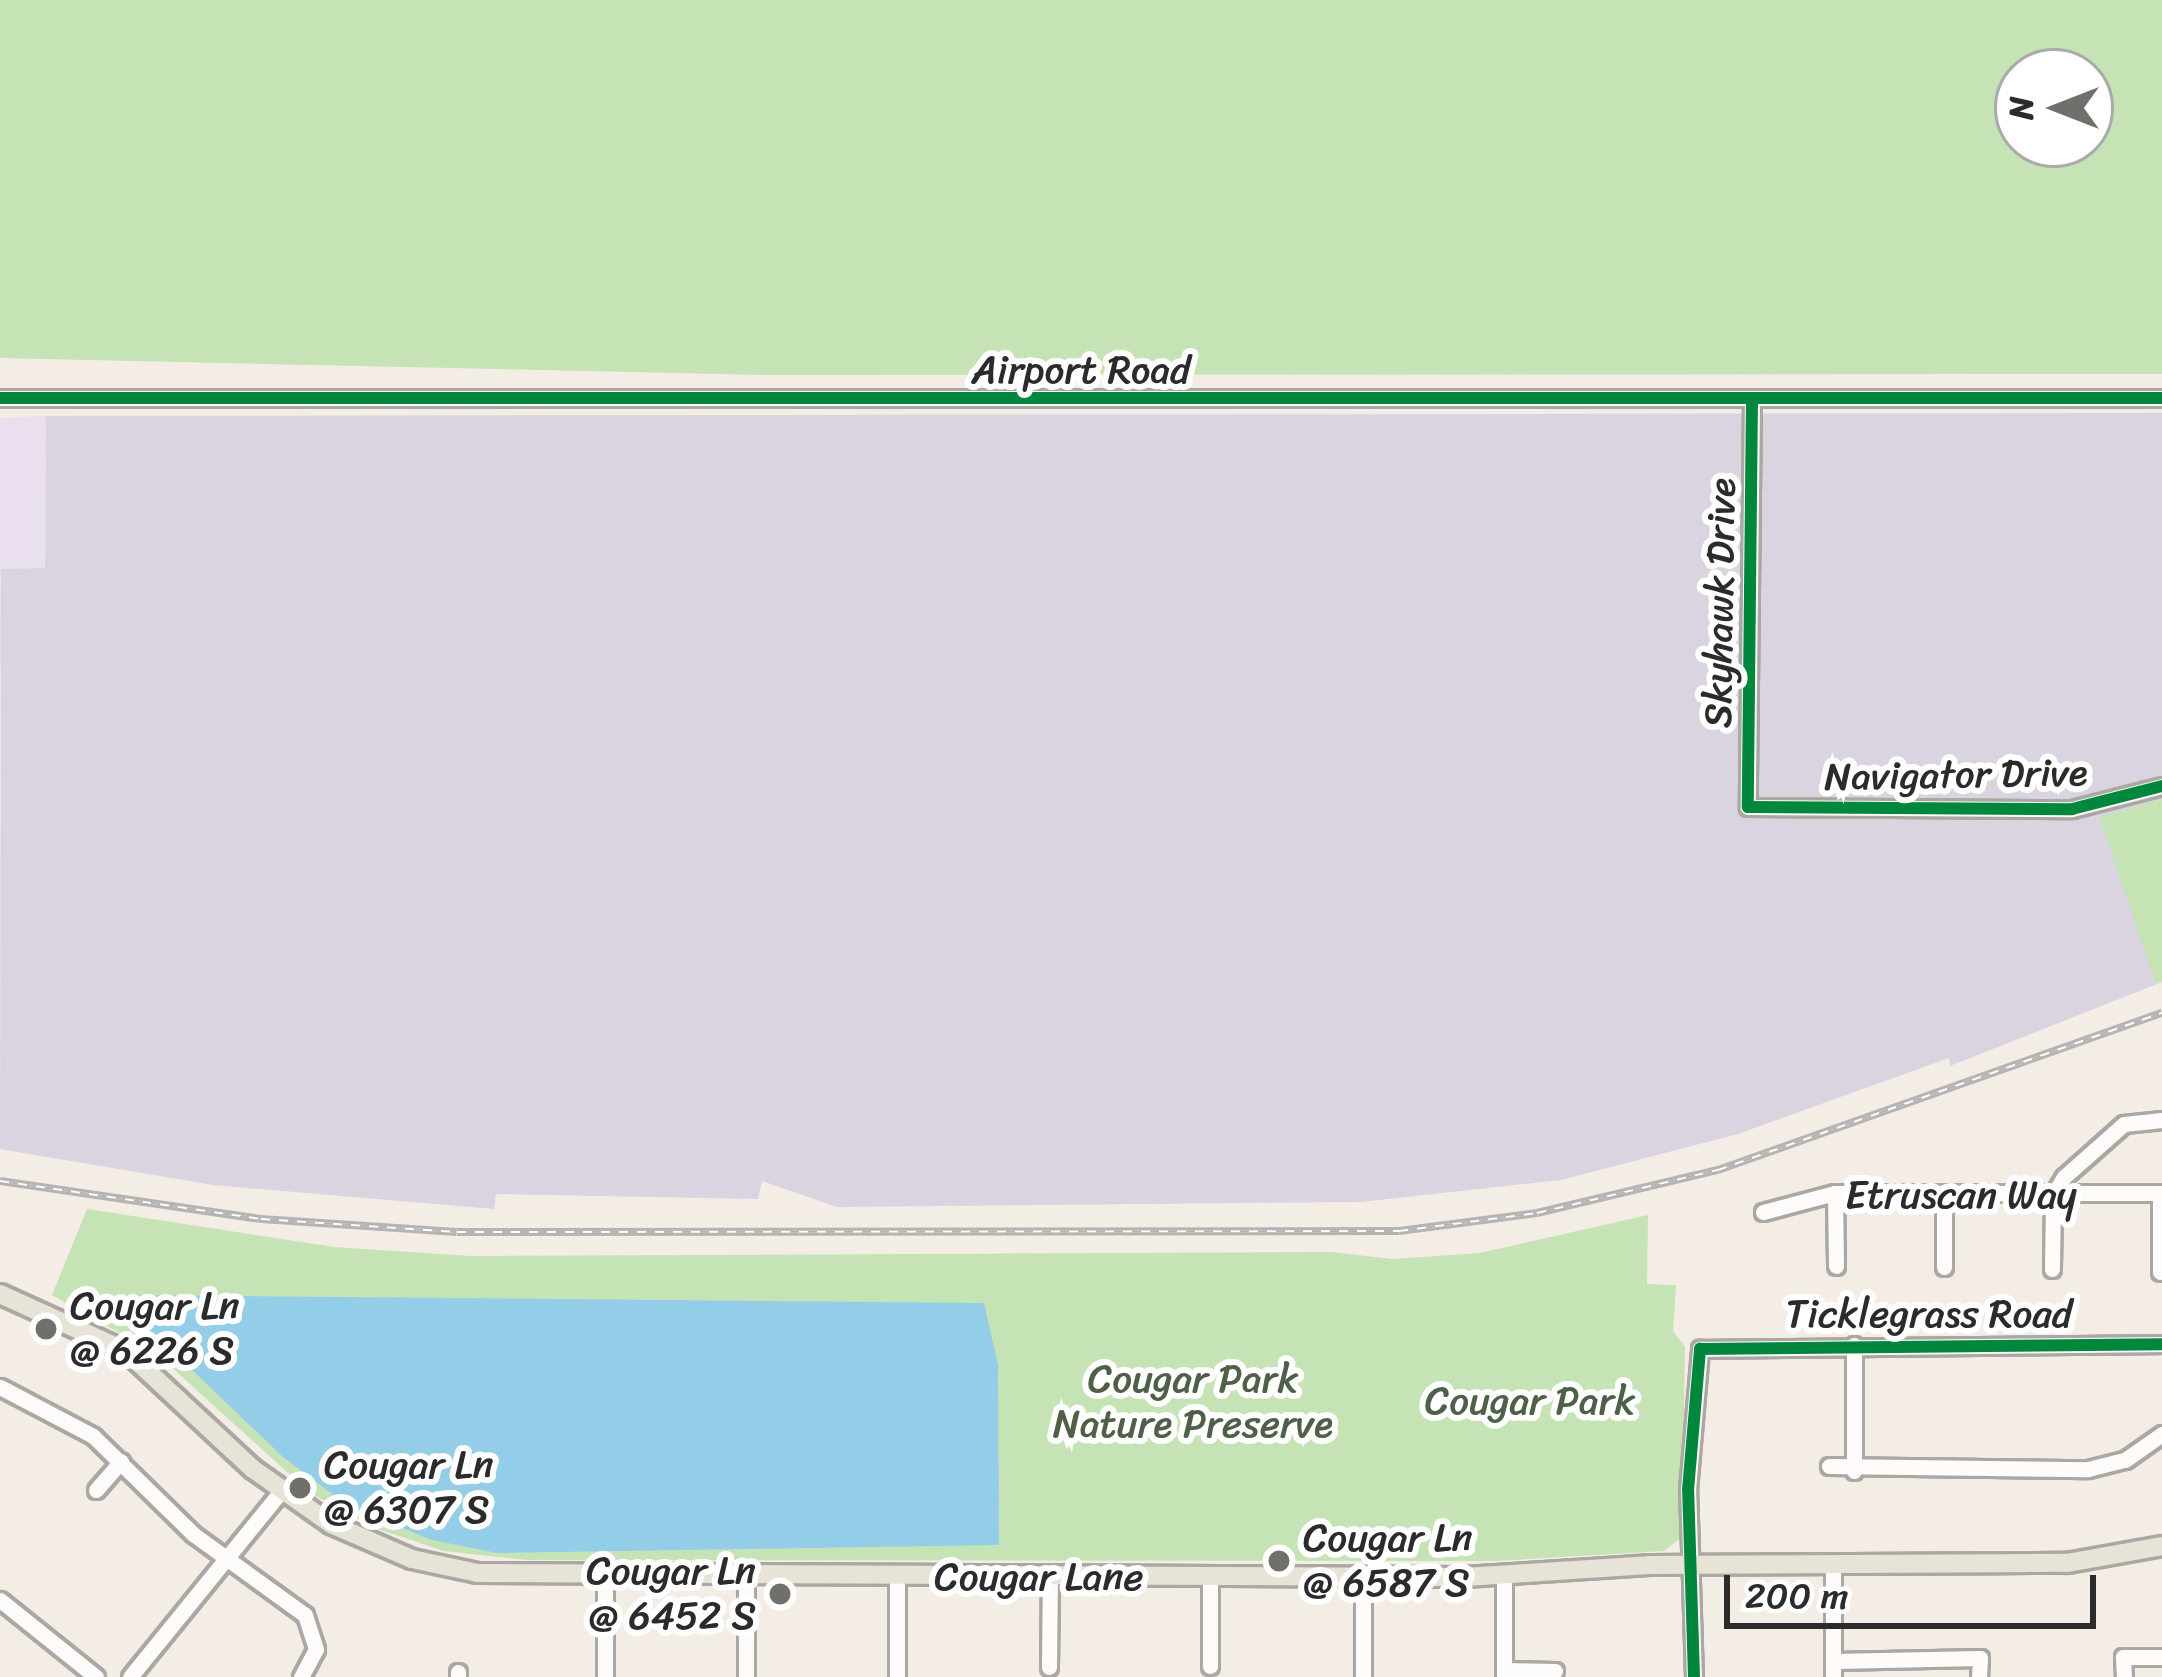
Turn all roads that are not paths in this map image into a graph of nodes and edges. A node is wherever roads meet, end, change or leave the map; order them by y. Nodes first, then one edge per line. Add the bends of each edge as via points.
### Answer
1 (0, 398) edge
2 (2162, 398) edge
3 (1752, 399) junction
4 (2162, 786) edge
5 (1748, 807) joint
6 (2162, 1120) edge
7 (1835, 1193) junction
8 (2161, 1194) edge
9 (1944, 1195) junction
10 (2053, 1195) junction
11 (1763, 1212) dead end
12 (1836, 1266) dead end
13 (1944, 1268) dead end
14 (2052, 1269) dead end
15 (2160, 1272) edge
16 (0, 1294) edge
17 (2162, 1344) edge
18 (1854, 1345) junction
19 (0, 1388) edge
20 (2162, 1434) edge
21 (121, 1461) junction
22 (1829, 1466) dead end
23 (1854, 1471) junction
24 (96, 1490) dead end
25 (281, 1492) junction
26 (2162, 1546) edge
27 (225, 1559) junction
28 (1833, 1564) junction
29 (1691, 1565) junction
30 (1504, 1575) junction
31 (605, 1576) junction
32 (746, 1577) junction
33 (897, 1577) junction
34 (1050, 1577) junction
35 (1210, 1577) junction
36 (1363, 1577) junction
37 (0, 1600) edge
38 (2162, 1657) edge
39 (1210, 1666) dead end
40 (1049, 1667) dead end
41 (1833, 1669) edge
42 (1555, 1671) dead end
43 (1504, 1674) edge
44 (96, 1677) edge
45 (130, 1677) edge
46 (301, 1677) edge
47 (605, 1677) edge
48 (746, 1677) edge
49 (897, 1677) edge
50 (1363, 1677) edge
51 (1694, 1677) edge
52 (1978, 1677) edge
53 (2125, 1677) edge

1 - 3 street, Airport Road
2 - 3 street, Airport Road
3 - 5 street, Skyhawk Drive
4 - 5 street, Navigator Drive via 2072,809
6 - 10 street via 2124,1124
7 - 9 street, Etruscan Way
7 - 11 street, Etruscan Way
7 - 12 street
8 - 10 street, Etruscan Way
8 - 15 street
9 - 10 street, Etruscan Way
9 - 13 street
10 - 14 street
16 - 25 main road, Cougar Lane via 127,1352
17 - 18 street, Ticklegrass Road
18 - 23 street
18 - 29 street, Ticklegrass Road via 1712,1345 1697,1352
19 - 21 street via 62,1416
20 - 23 street via 2125,1460 2088,1469
21 - 24 street
21 - 27 street
22 - 23 street
25 - 27 street
25 - 31 main road, Cougar Lane via 350,1534 434,1565
26 - 28 main road, Cougar Lane via 2067,1563
27 - 45 street
27 - 46 street via 310,1621 316,1649
28 - 29 main road, Cougar Lane
28 - 41 street
29 - 30 main road, Cougar Lane
29 - 51 street
30 - 36 main road, Cougar Lane
30 - 43 street
31 - 32 main road, Cougar Lane
31 - 47 street
32 - 33 main road, Cougar Lane
32 - 48 street
33 - 34 main road, Cougar Lane
33 - 49 street
34 - 35 main road, Cougar Lane
34 - 40 street
35 - 36 main road, Cougar Lane
35 - 39 street
36 - 50 street
37 - 44 street
38 - 53 street via 2123,1658
41 - 52 street via 1980,1658
42 - 43 street

